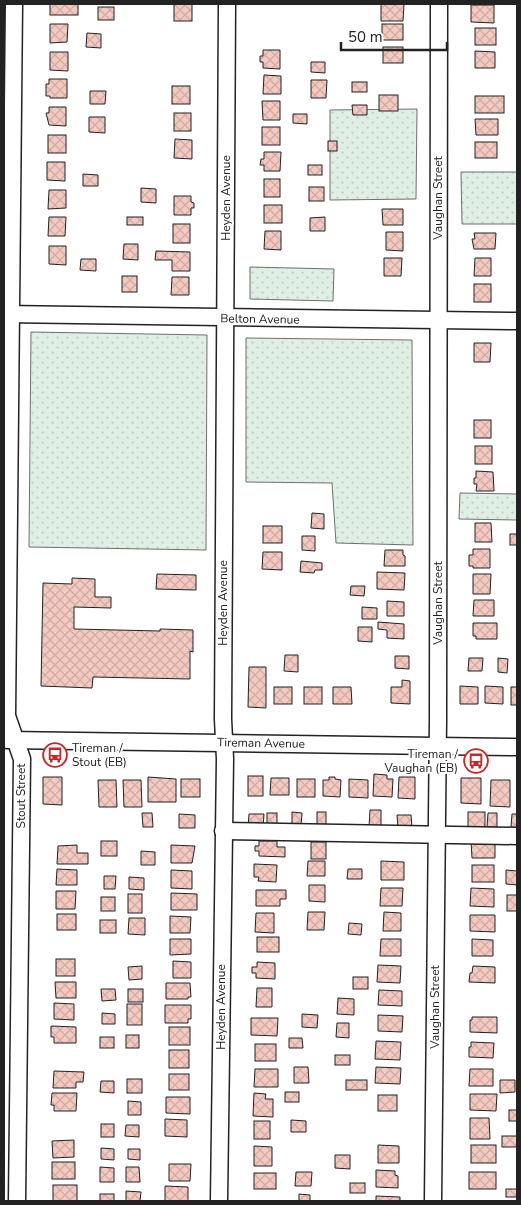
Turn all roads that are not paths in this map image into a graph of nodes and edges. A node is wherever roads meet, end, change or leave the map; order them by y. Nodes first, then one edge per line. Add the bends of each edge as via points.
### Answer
1 (14, 4) edge
2 (227, 4) edge
3 (439, 4) edge
4 (8, 314) edge
5 (225, 318) junction
6 (438, 321) junction
7 (517, 321) edge
8 (10, 740) edge
9 (224, 743) junction
10 (437, 745) junction
11 (517, 747) edge
12 (223, 831) junction
13 (436, 834) junction
14 (517, 836) edge
15 (17, 1201) edge
16 (219, 1201) edge
17 (433, 1201) edge

1 - 4 street, Stout Street
2 - 5 street, Heyden Avenue
3 - 6 street, Vaughan Street
4 - 5 street, Belton Avenue
4 - 8 street, Stout Street via 7,716
5 - 6 street, Belton Avenue
5 - 9 street, Heyden Avenue
6 - 7 street, Belton Avenue
6 - 10 street, Vaughan Street
8 - 9 street, Tireman Avenue
8 - 15 street, Stout Street via 22,758
9 - 10 street, Tireman Avenue
9 - 12 street, Heyden Avenue
10 - 11 street, Tireman Avenue
10 - 13 street, Vaughan Street
12 - 13 street
12 - 16 street, Heyden Avenue
13 - 14 street
13 - 17 street, Vaughan Street

